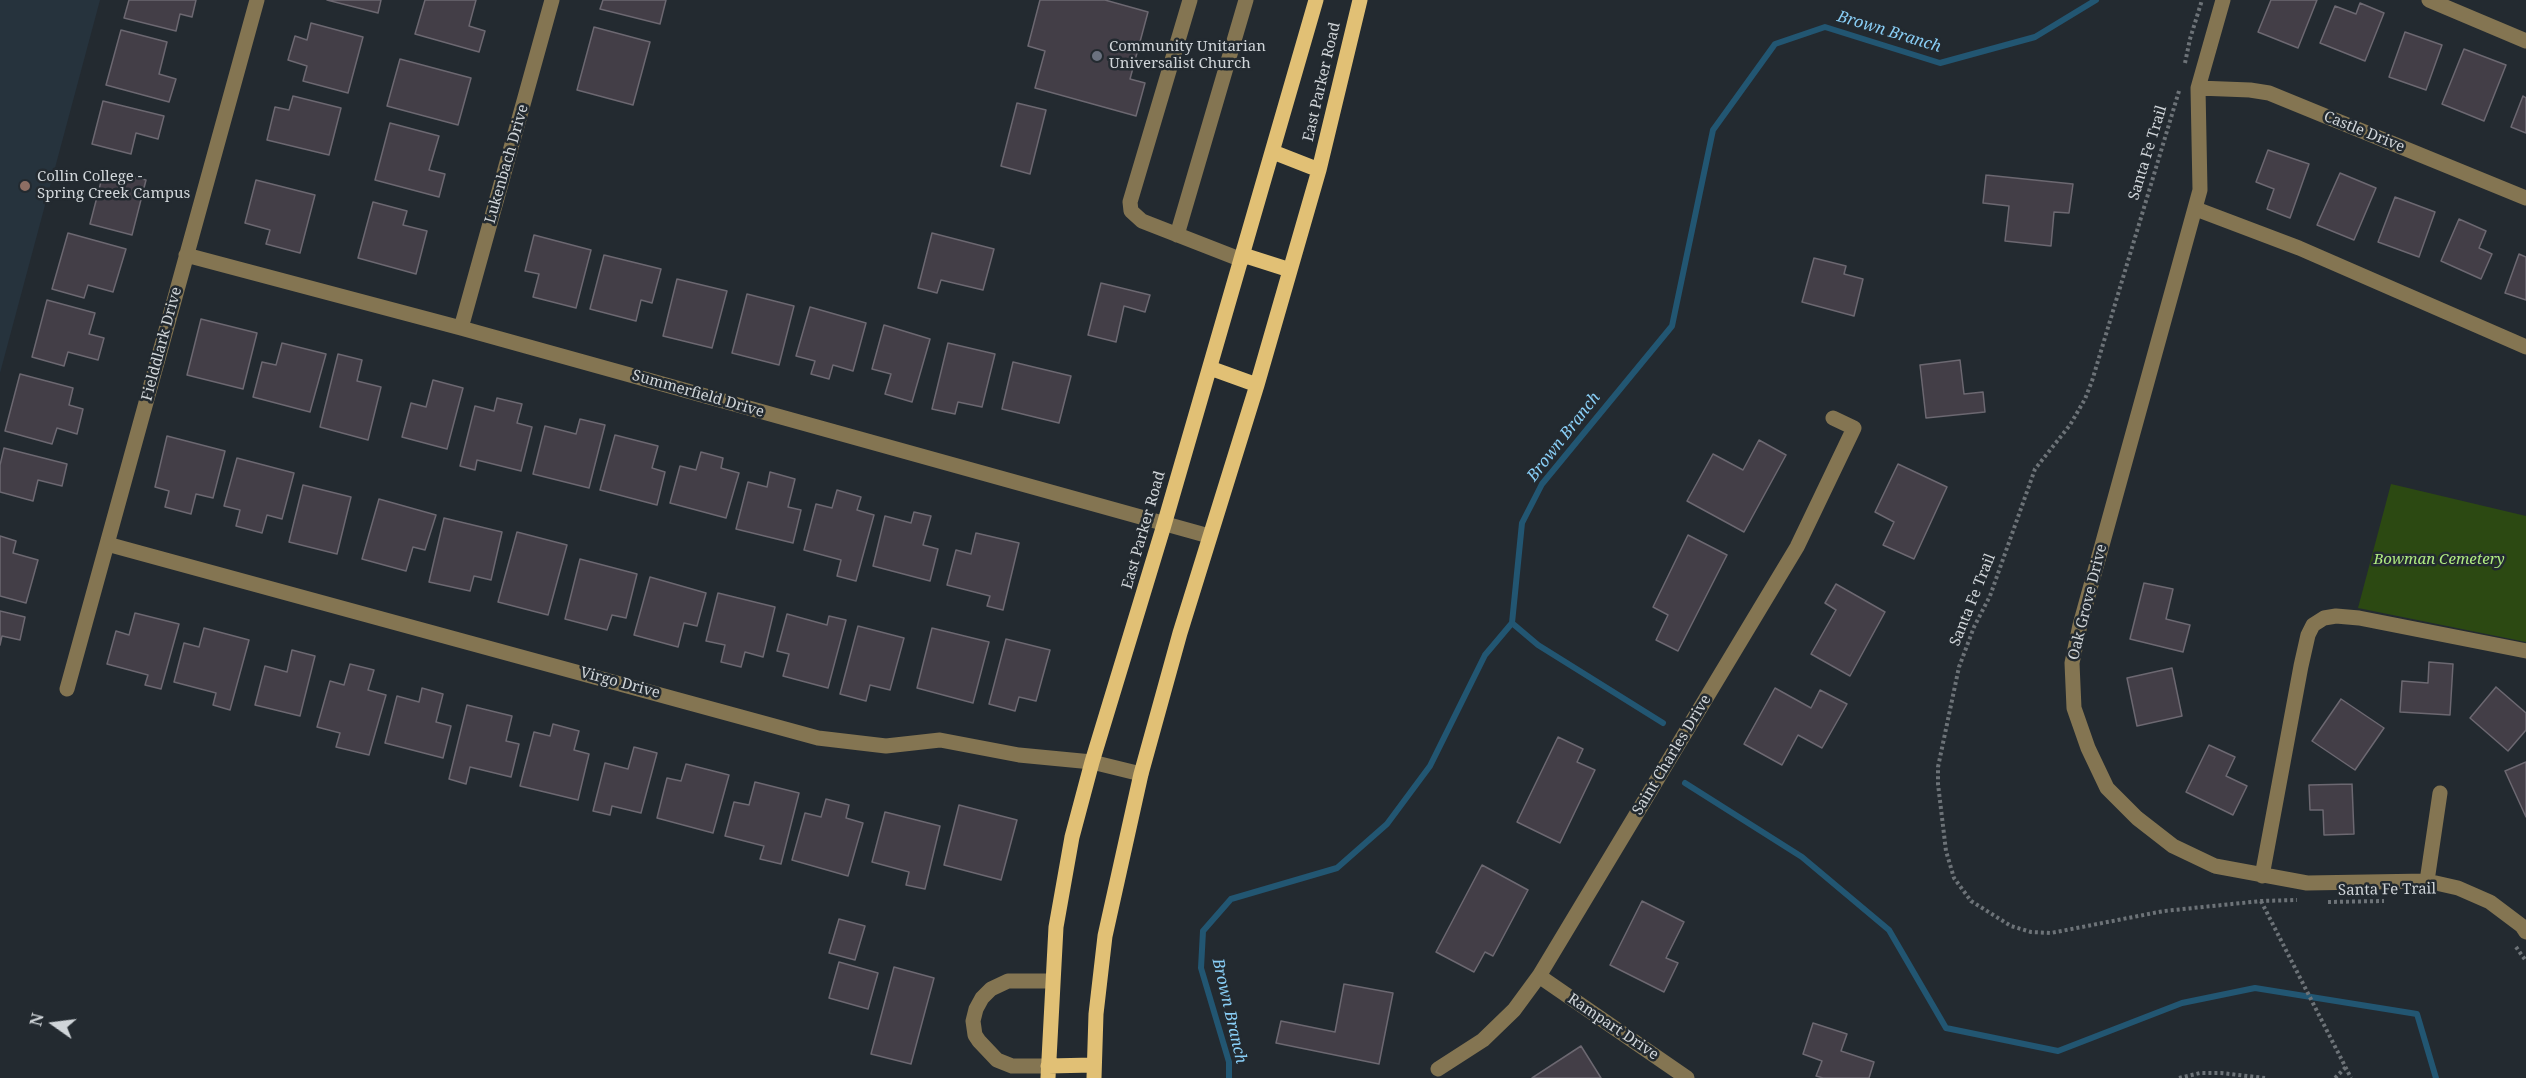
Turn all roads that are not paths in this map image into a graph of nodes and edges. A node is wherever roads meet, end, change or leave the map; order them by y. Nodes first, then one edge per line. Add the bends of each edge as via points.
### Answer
1 (257, 0) edge
2 (552, 0) edge
3 (1190, 0) edge
4 (1246, 0) edge
5 (1316, 0) edge
6 (1360, 0) edge
7 (2223, 0) edge
8 (2429, 0) edge
9 (2526, 41) edge
10 (2198, 88) junction
11 (1273, 152) junction
12 (1319, 170) junction
13 (2526, 198) edge
14 (2196, 209) junction
15 (1177, 235) junction
16 (186, 255) junction
17 (1243, 257) junction
18 (1290, 270) junction
19 (461, 328) junction
20 (2526, 347) edge
21 (1210, 368) junction
22 (1257, 385) junction
23 (1833, 418) dead end
24 (1164, 525) junction
25 (1209, 536) junction
26 (107, 544) junction
27 (2526, 651) edge
28 (67, 689) dead end
29 (1092, 762) junction
30 (1141, 774) junction
31 (2440, 793) dead end
32 (2262, 876) junction
33 (2427, 881) junction
34 (2526, 932) edge
35 (1539, 976) junction
36 (1052, 981) junction
37 (1438, 1069) dead end
38 (1048, 1072) edge
39 (1093, 1072) edge
40 (1687, 1078) edge

1 - 16 street, Fielddlark Drive
2 - 19 street, Lukenbach Drive
3 - 15 street via 1130,202 1131,211 1142,221
4 - 15 street
5 - 11 main road, East Parker Road
6 - 12 main road, East Parker Road
7 - 10 street, Oak Grove Drive
8 - 9 street
10 - 13 street, Castle Drive via 2269,93
10 - 14 street, Oak Grove Drive via 2200,181
11 - 12 main road
11 - 17 main road, East Parker Road
12 - 18 main road, East Parker Road
14 - 20 street
14 - 32 street, Oak Grove Drive via 2080,626 2072,663 2074,708 2107,788 2137,818 2173,846 2204,861
15 - 17 street
16 - 19 street, Summerfield Drive
16 - 26 street, Fielddlark Drive
17 - 18 main road
17 - 21 main road, East Parker Road
18 - 22 main road, East Parker Road
19 - 24 street, Summerfield Drive
21 - 22 main road
21 - 24 main road, East Parker Road
22 - 25 main road, East Parker Road
23 - 35 street, Saint Charles Drive via 1854,428 1797,547
24 - 25 street, Summerfield Drive
24 - 29 main road, East Parker Road
25 - 30 main road, East Parker Road
26 - 28 street, Fielddlark Drive
26 - 29 street, Virgo Drive via 818,738 886,746 940,741 1019,755
27 - 32 street via 2359,618 2330,617 2313,625 2301,666
29 - 30 street, Virgo Drive
29 - 36 main road, East Parker Road via 1061,895
30 - 39 main road, East Parker Road via 1105,936
31 - 33 street
32 - 33 street, Oak Grove Drive via 2307,883
33 - 34 street, Oak Grove Drive via 2458,888 2490,903
35 - 37 street, Saint Charles Drive via 1514,1010 1483,1040
35 - 40 street, Rampart Drive
36 - 38 main road, East Parker Road
36 - 38 street via 1008,981 991,989 976,1009 974,1021 975,1035 997,1060
38 - 39 main road

